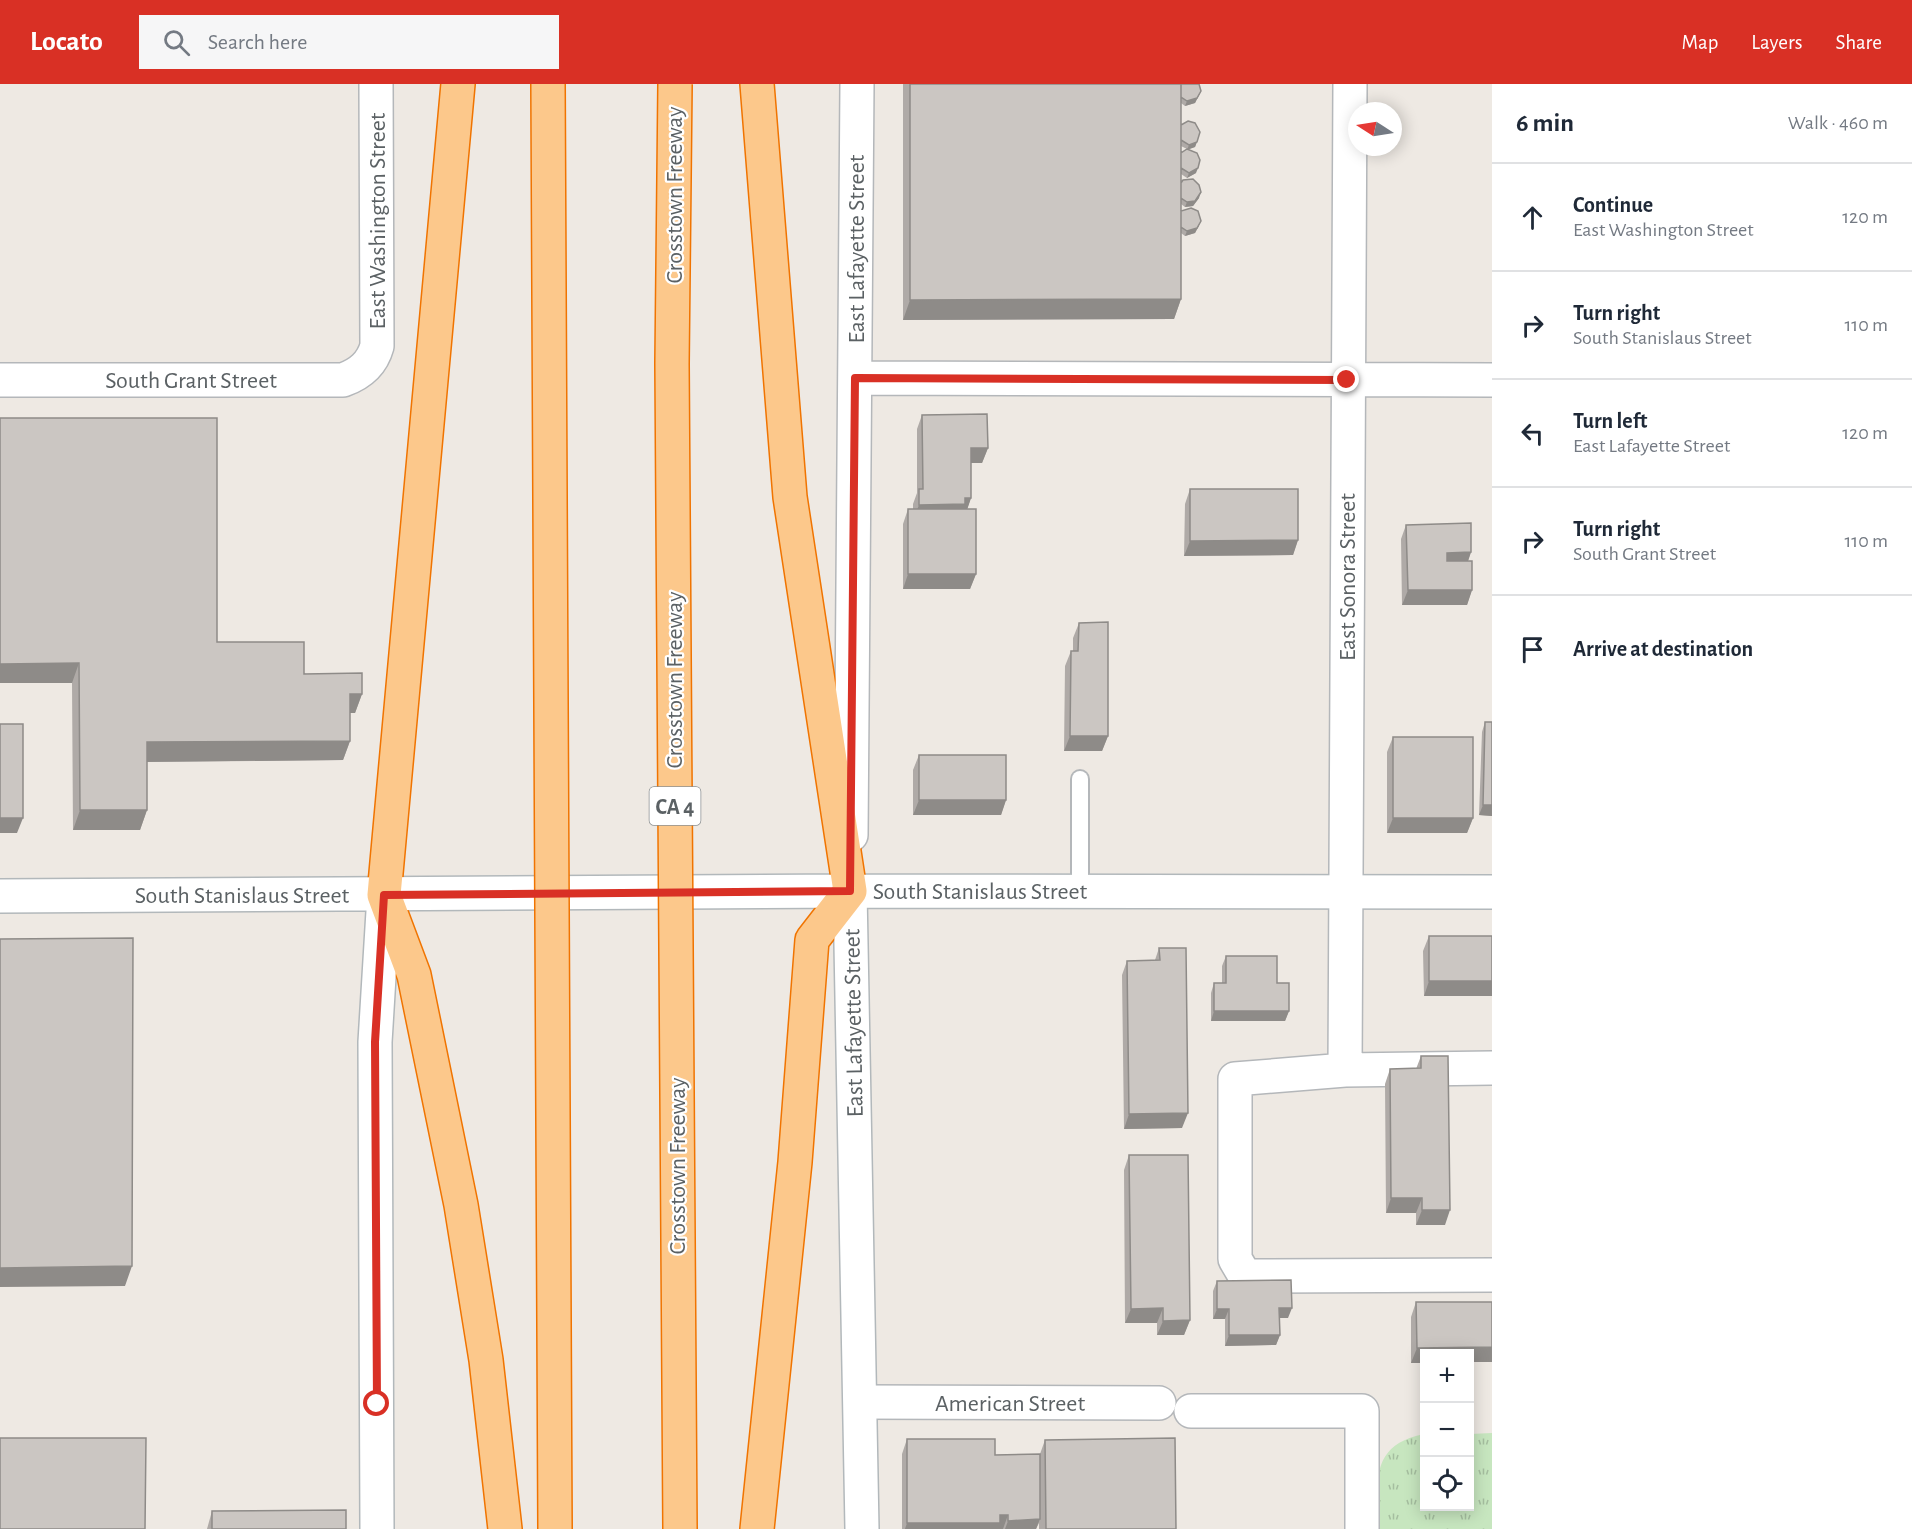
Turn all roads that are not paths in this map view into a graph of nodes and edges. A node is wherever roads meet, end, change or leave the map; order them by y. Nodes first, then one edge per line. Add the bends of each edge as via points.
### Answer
1 (376, 84) edge
2 (458, 84) edge
3 (548, 84) edge
4 (675, 84) edge
5 (757, 84) edge
6 (857, 84) edge
7 (1350, 84) edge
8 (374, 357) joint
9 (855, 378) junction
10 (0, 380) edge
11 (1347, 380) junction
12 (1492, 380) edge
13 (1080, 779) dead end
14 (850, 891) junction
15 (1080, 891) junction
16 (1346, 891) junction
17 (1492, 892) edge
18 (384, 895) junction
19 (0, 896) edge
20 (1492, 1068) edge
21 (1345, 1070) junction
22 (1492, 1275) edge
23 (861, 1402) junction
24 (1159, 1403) dead end
25 (1191, 1411) dead end
26 (377, 1529) edge
27 (505, 1529) edge
28 (555, 1529) edge
29 (680, 1529) edge
30 (757, 1529) edge
31 (862, 1529) edge
32 (1362, 1529) edge

1 - 8 street, East Washington Street
2 - 18 highway
3 - 28 highway, bridge
4 - 29 highway, Crosstown Freeway / CA 4, bridge via 672,364
5 - 14 highway via 790,497
6 - 9 street, East Lafayette Street
7 - 11 street, East Sonora Street
8 - 10 street, South Grant Street via 357,375 343,380
9 - 11 street
9 - 14 street, East Lafayette Street
11 - 12 street
11 - 16 street, East Sonora Street
13 - 15 lane
14 - 15 street, South Stanislaus Street
14 - 18 street, South Stanislaus Street
14 - 23 street, East Lafayette Street
14 - 30 highway via 812,940 795,1162
15 - 16 street, South Stanislaus Street
16 - 17 street, South Stanislaus Street
16 - 21 street, East Sonora Street
18 - 19 street, South Stanislaus Street
18 - 26 street via 375,1042
18 - 27 highway via 414,975 461,1205 486,1360
20 - 21 street
21 - 22 street via 1235,1079 1235,1259 1245,1276
23 - 24 street, American Street
23 - 31 street, East Lafayette Street
25 - 32 street via 1362,1410

